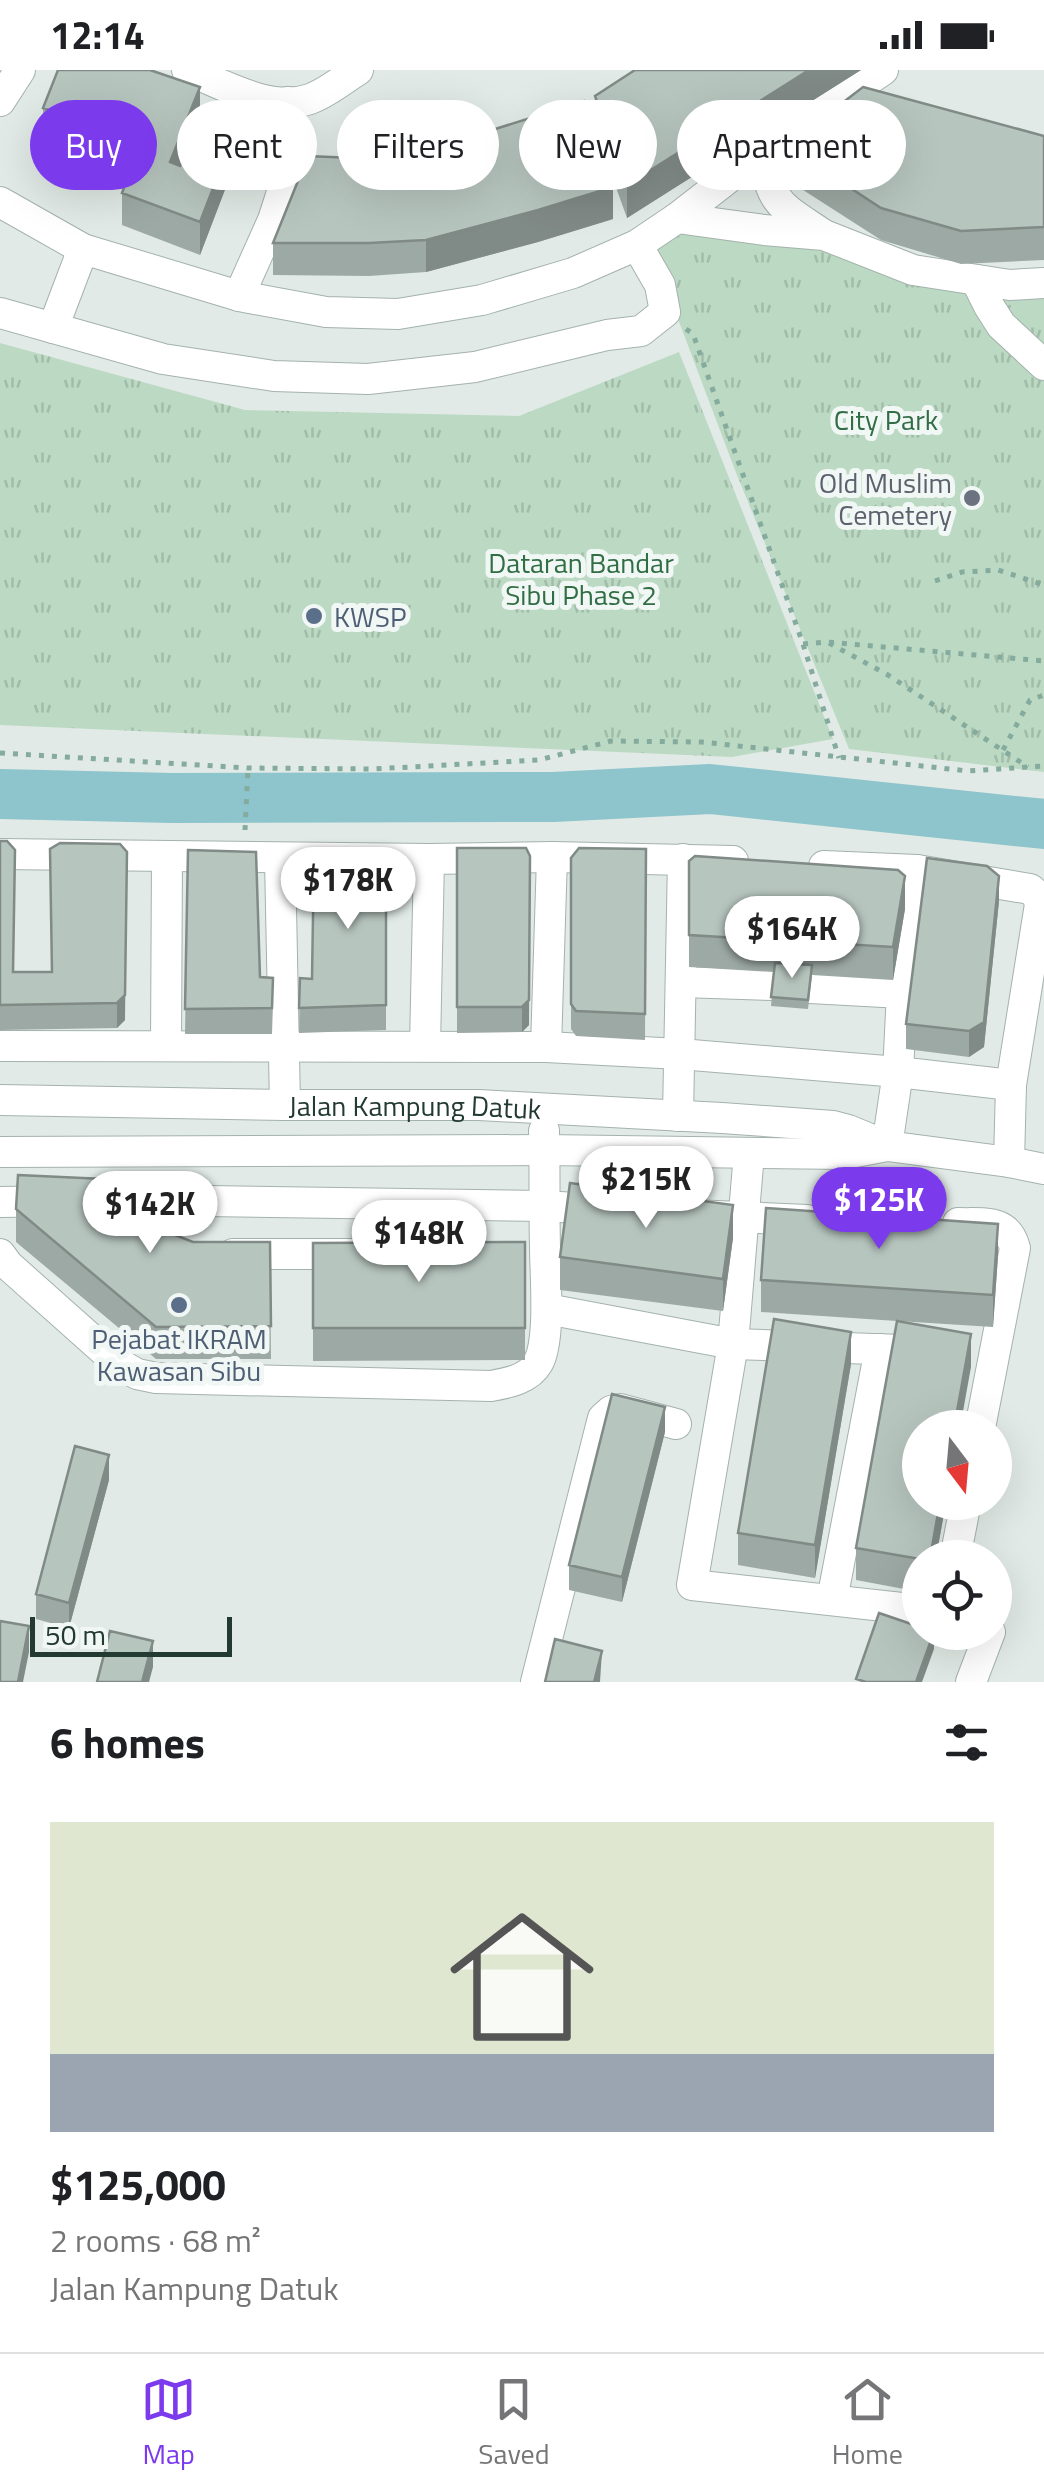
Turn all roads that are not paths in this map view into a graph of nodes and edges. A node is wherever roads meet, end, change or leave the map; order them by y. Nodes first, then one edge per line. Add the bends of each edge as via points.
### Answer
1 (20, 70) edge
2 (187, 70) edge
3 (358, 70) edge
4 (883, 70) edge
5 (0, 100) edge
6 (262, 100) edge
7 (306, 100) edge
8 (839, 100) edge
9 (283, 190) edge
10 (713, 190) edge
11 (772, 190) edge
12 (0, 202) edge
13 (677, 218) junction
14 (824, 235) junction
15 (637, 245) junction
16 (83, 249) junction
17 (976, 280) junction
18 (1044, 283) edge
19 (239, 296) junction
20 (0, 313) edge
21 (53, 328) junction
22 (1044, 366) edge
23 (0, 854) edge
24 (552, 857) junction
25 (167, 858) junction
26 (280, 858) junction
27 (682, 859) junction
28 (429, 860) junction
29 (761, 863) edge
30 (800, 864) edge
31 (917, 870) junction
32 (680, 982) junction
33 (773, 985) edge
34 (810, 988) edge
35 (902, 993) junction
36 (0, 1046) edge
37 (166, 1046) junction
38 (282, 1046) junction
39 (424, 1046) junction
40 (546, 1047) junction
41 (680, 1054) junction
42 (898, 1072) junction
43 (1012, 1085) junction
44 (0, 1100) edge
45 (285, 1105) junction
46 (544, 1108) junction
47 (678, 1116) junction
48 (887, 1146) junction
49 (544, 1150) junction
50 (0, 1152) edge
51 (750, 1153) junction
52 (1009, 1162) junction
53 (1044, 1169) edge
54 (140, 1200) junction
55 (0, 1202) edge
56 (544, 1206) junction
57 (744, 1218) junction
58 (839, 1220) edge
59 (935, 1223) edge
60 (156, 1230) edge
61 (0, 1254) edge
62 (210, 1254) edge
63 (387, 1254) edge
64 (547, 1309) junction
65 (732, 1344) junction
66 (880, 1349) junction
67 (975, 1352) junction
68 (979, 1410) edge
69 (676, 1424) dead end
70 (832, 1600) junction
71 (902, 1608) edge
72 (983, 1650) edge
73 (536, 1682) edge
74 (971, 1682) edge

1 - 5 street
2 - 6 street
3 - 7 street
4 - 8 street
9 - 19 street
10 - 13 street
11 - 14 street via 786,210
12 - 16 street
13 - 14 street
13 - 15 street
14 - 17 street via 913,270
15 - 19 street via 573,274 482,300 398,314 326,312
15 - 21 street via 660,286 665,312 641,331 475,367 368,378 274,376 164,359
16 - 19 street
16 - 21 street
17 - 18 street
17 - 22 street via 1002,325
20 - 21 street
23 - 25 street
24 - 27 street
24 - 28 street
24 - 40 street
25 - 26 street
25 - 37 street
26 - 28 street
26 - 38 street
27 - 29 street
27 - 32 street
28 - 39 street
30 - 31 street
31 - 35 street
31 - 43 street via 1038,895
32 - 33 street
32 - 41 street
34 - 35 street
35 - 42 street
36 - 37 street
37 - 38 street
38 - 39 street
38 - 45 street
39 - 40 street
40 - 41 street
41 - 42 street
41 - 47 street
42 - 43 street
42 - 48 street
43 - 52 street
44 - 45 street, Jalan Kampung Datuk
45 - 46 street, Jalan Kampung Datuk
46 - 47 street, Jalan Kampung Datuk
46 - 49 street
47 - 48 street, Jalan Kampung Datuk via 833,1126
48 - 51 street, Jalan Kampung Datuk via 845,1154
48 - 52 street, Jalan Kampung Datuk
49 - 50 street, Jalan Kampung Datuk
49 - 51 street, Jalan Kampung Datuk
49 - 56 street
51 - 57 street
52 - 53 street, Jalan Kampung Datuk
54 - 55 street
54 - 56 street
54 - 60 street
56 - 57 street
56 - 64 street via 535,1254
57 - 58 street
57 - 65 street
59 - 67 street via 992,1224 1012,1236 1014,1248
61 - 64 street via 118,1363 156,1378 492,1386 537,1365
62 - 63 street
64 - 65 street
65 - 66 street
65 - 70 street via 692,1584
66 - 67 street
66 - 70 street
67 - 68 street
69 - 73 street via 620,1409 603,1418
70 - 71 street
72 - 74 street

